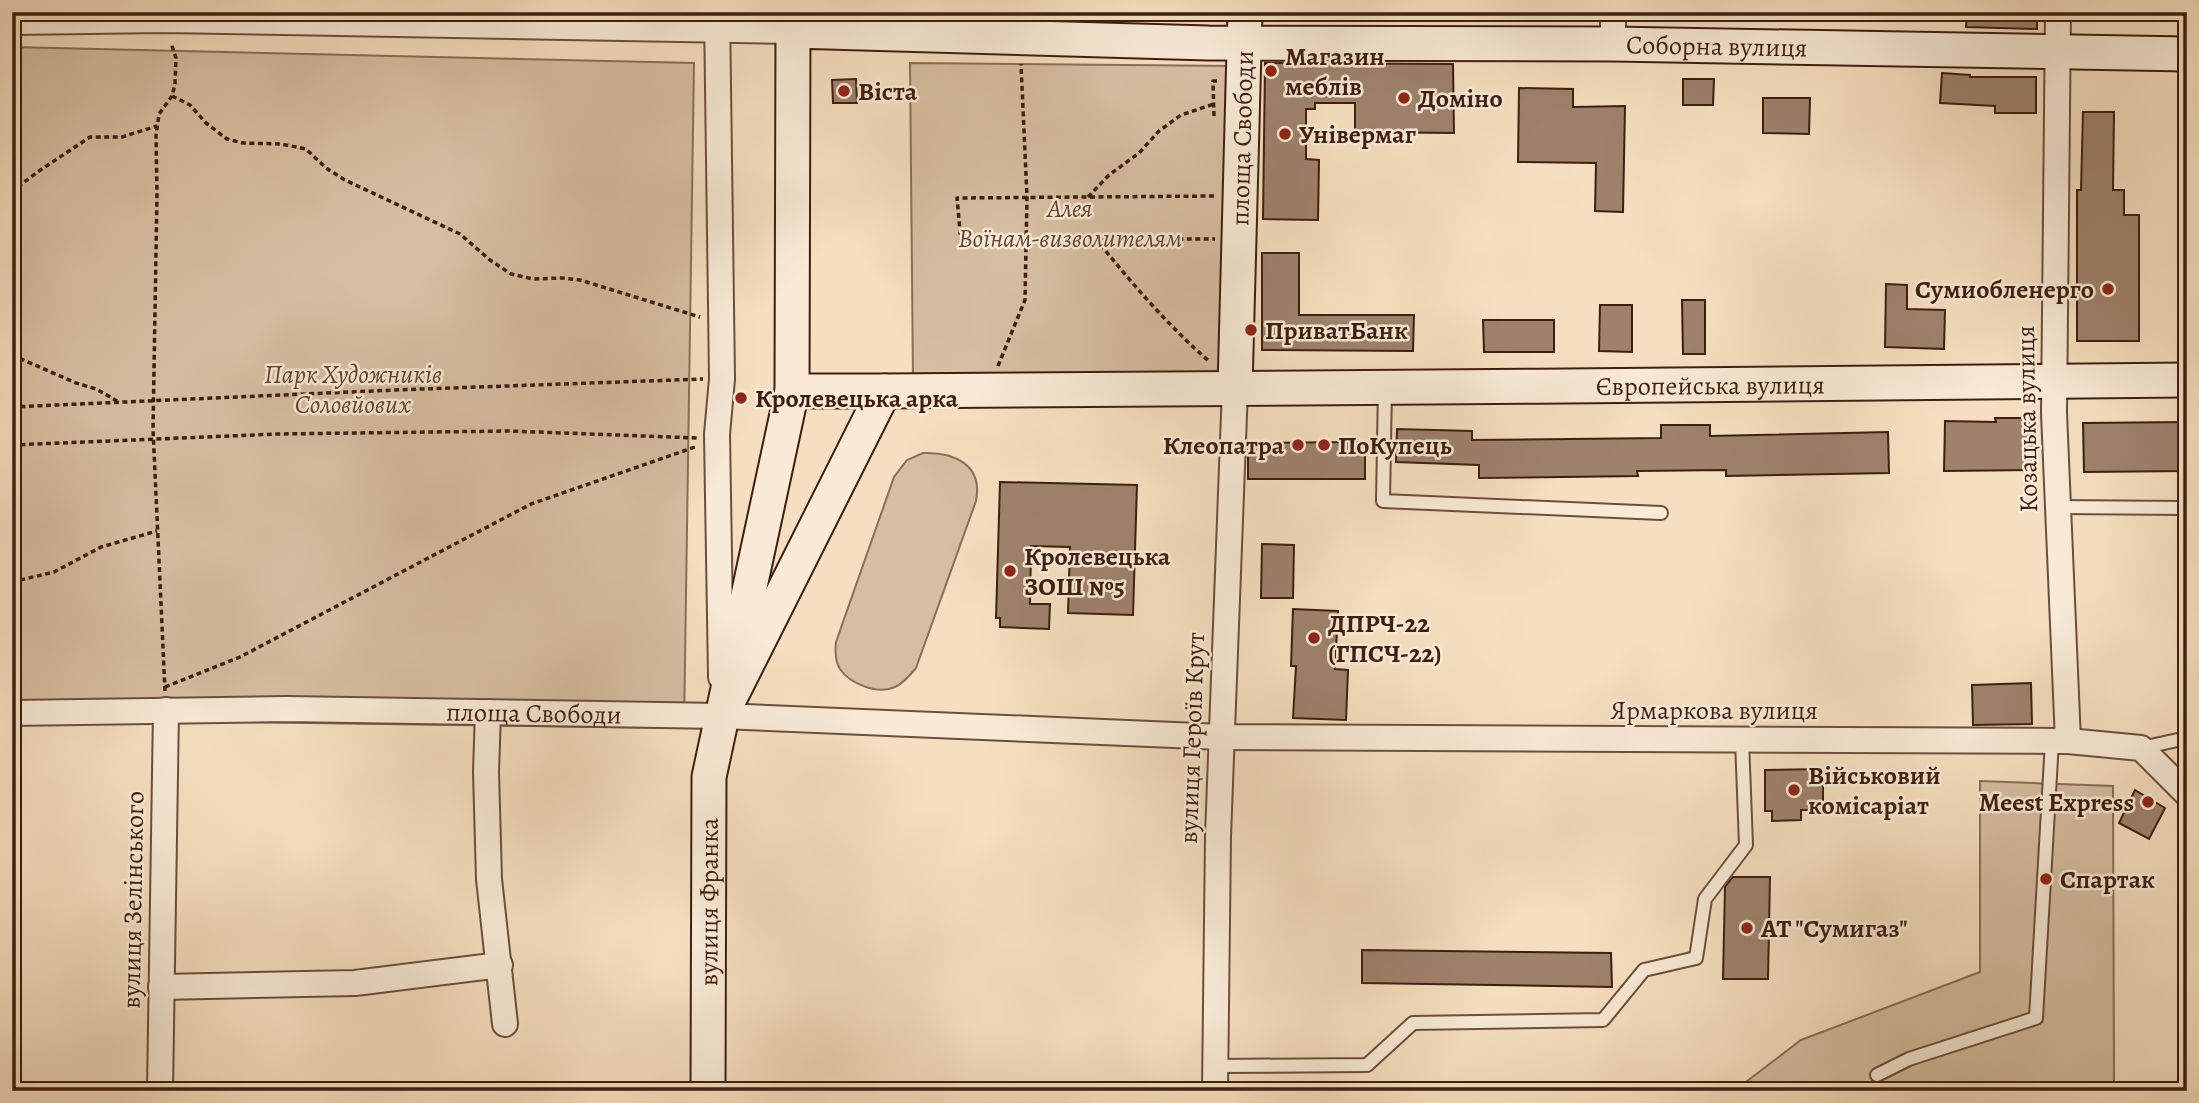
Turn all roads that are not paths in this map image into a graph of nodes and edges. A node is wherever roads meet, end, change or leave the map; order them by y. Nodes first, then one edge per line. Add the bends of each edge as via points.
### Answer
1 (2058, 12) edge
2 (164, 16) edge
3 (12, 22) edge
4 (718, 22) edge
5 (1244, 28) edge
6 (1613, 28) edge
7 (793, 31) junction
8 (2057, 52) junction
9 (2187, 54) edge
10 (2187, 380) edge
11 (2056, 382) junction
12 (1385, 387) junction
13 (1235, 388) junction
14 (792, 391) junction
15 (884, 391) junction
16 (2057, 507) junction
17 (2187, 508) edge
18 (1661, 513) dead end
19 (165, 699) junction
20 (488, 712) junction
21 (12, 713) edge
22 (722, 716) junction
23 (1222, 737) junction
24 (2187, 738) edge
25 (1742, 740) junction
26 (2060, 741) junction
27 (2141, 748) junction
28 (2187, 794) edge
29 (500, 965) junction
30 (161, 987) junction
31 (505, 1024) dead end
32 (1215, 1066) junction
33 (1877, 1074) dead end
34 (160, 1091) edge
35 (708, 1091) edge
36 (1215, 1091) edge

1 - 8 street, Козацька вулиця
2 - 3 street, площа Свободи
2 - 4 street, площа Свободи
4 - 7 street, площа Свободи
4 - 22 street
5 - 6 street, Соборна вулиця
5 - 7 street, площа Свободи via 1020,37
5 - 13 street, площа Свободи
6 - 8 street, Соборна вулиця
7 - 14 street
8 - 9 street, Соборна вулиця
8 - 11 street, Козацька вулиця
10 - 11 street, Європейська вулиця
11 - 12 street, Європейська вулиця
11 - 16 street, Козацька вулиця
12 - 13 street, Європейська вулиця
12 - 18 lane via 1383,501
13 - 15 street, Європейська вулиця
13 - 23 street, вулиця Героїв Крут
14 - 15 street
14 - 22 street
15 - 22 street
16 - 17 lane
16 - 26 street, Козацька вулиця
19 - 20 street, площа Свободи
19 - 21 street, площа Свободи
19 - 30 street, вулиця Зелінського
20 - 22 street, площа Свободи
20 - 29 street via 489,879
22 - 23 street, площа Свободи
22 - 35 street, вулиця Франка via 709,777
23 - 25 street, Ярмаркова вулиця
23 - 32 street, вулиця Героїв Крут
24 - 27 lane
25 - 26 street, Ярмаркова вулиця
25 - 32 lane via 1746,845 1705,899 1696,958 1644,970 1603,1020 1413,1023 1367,1065
26 - 27 street, Ярмаркова вулиця
26 - 33 lane via 2036,1018 1909,1059
27 - 28 street
29 - 30 street via 355,983
29 - 31 street
30 - 34 street, вулиця Зелінського
32 - 36 street, вулиця Героїв Крут

